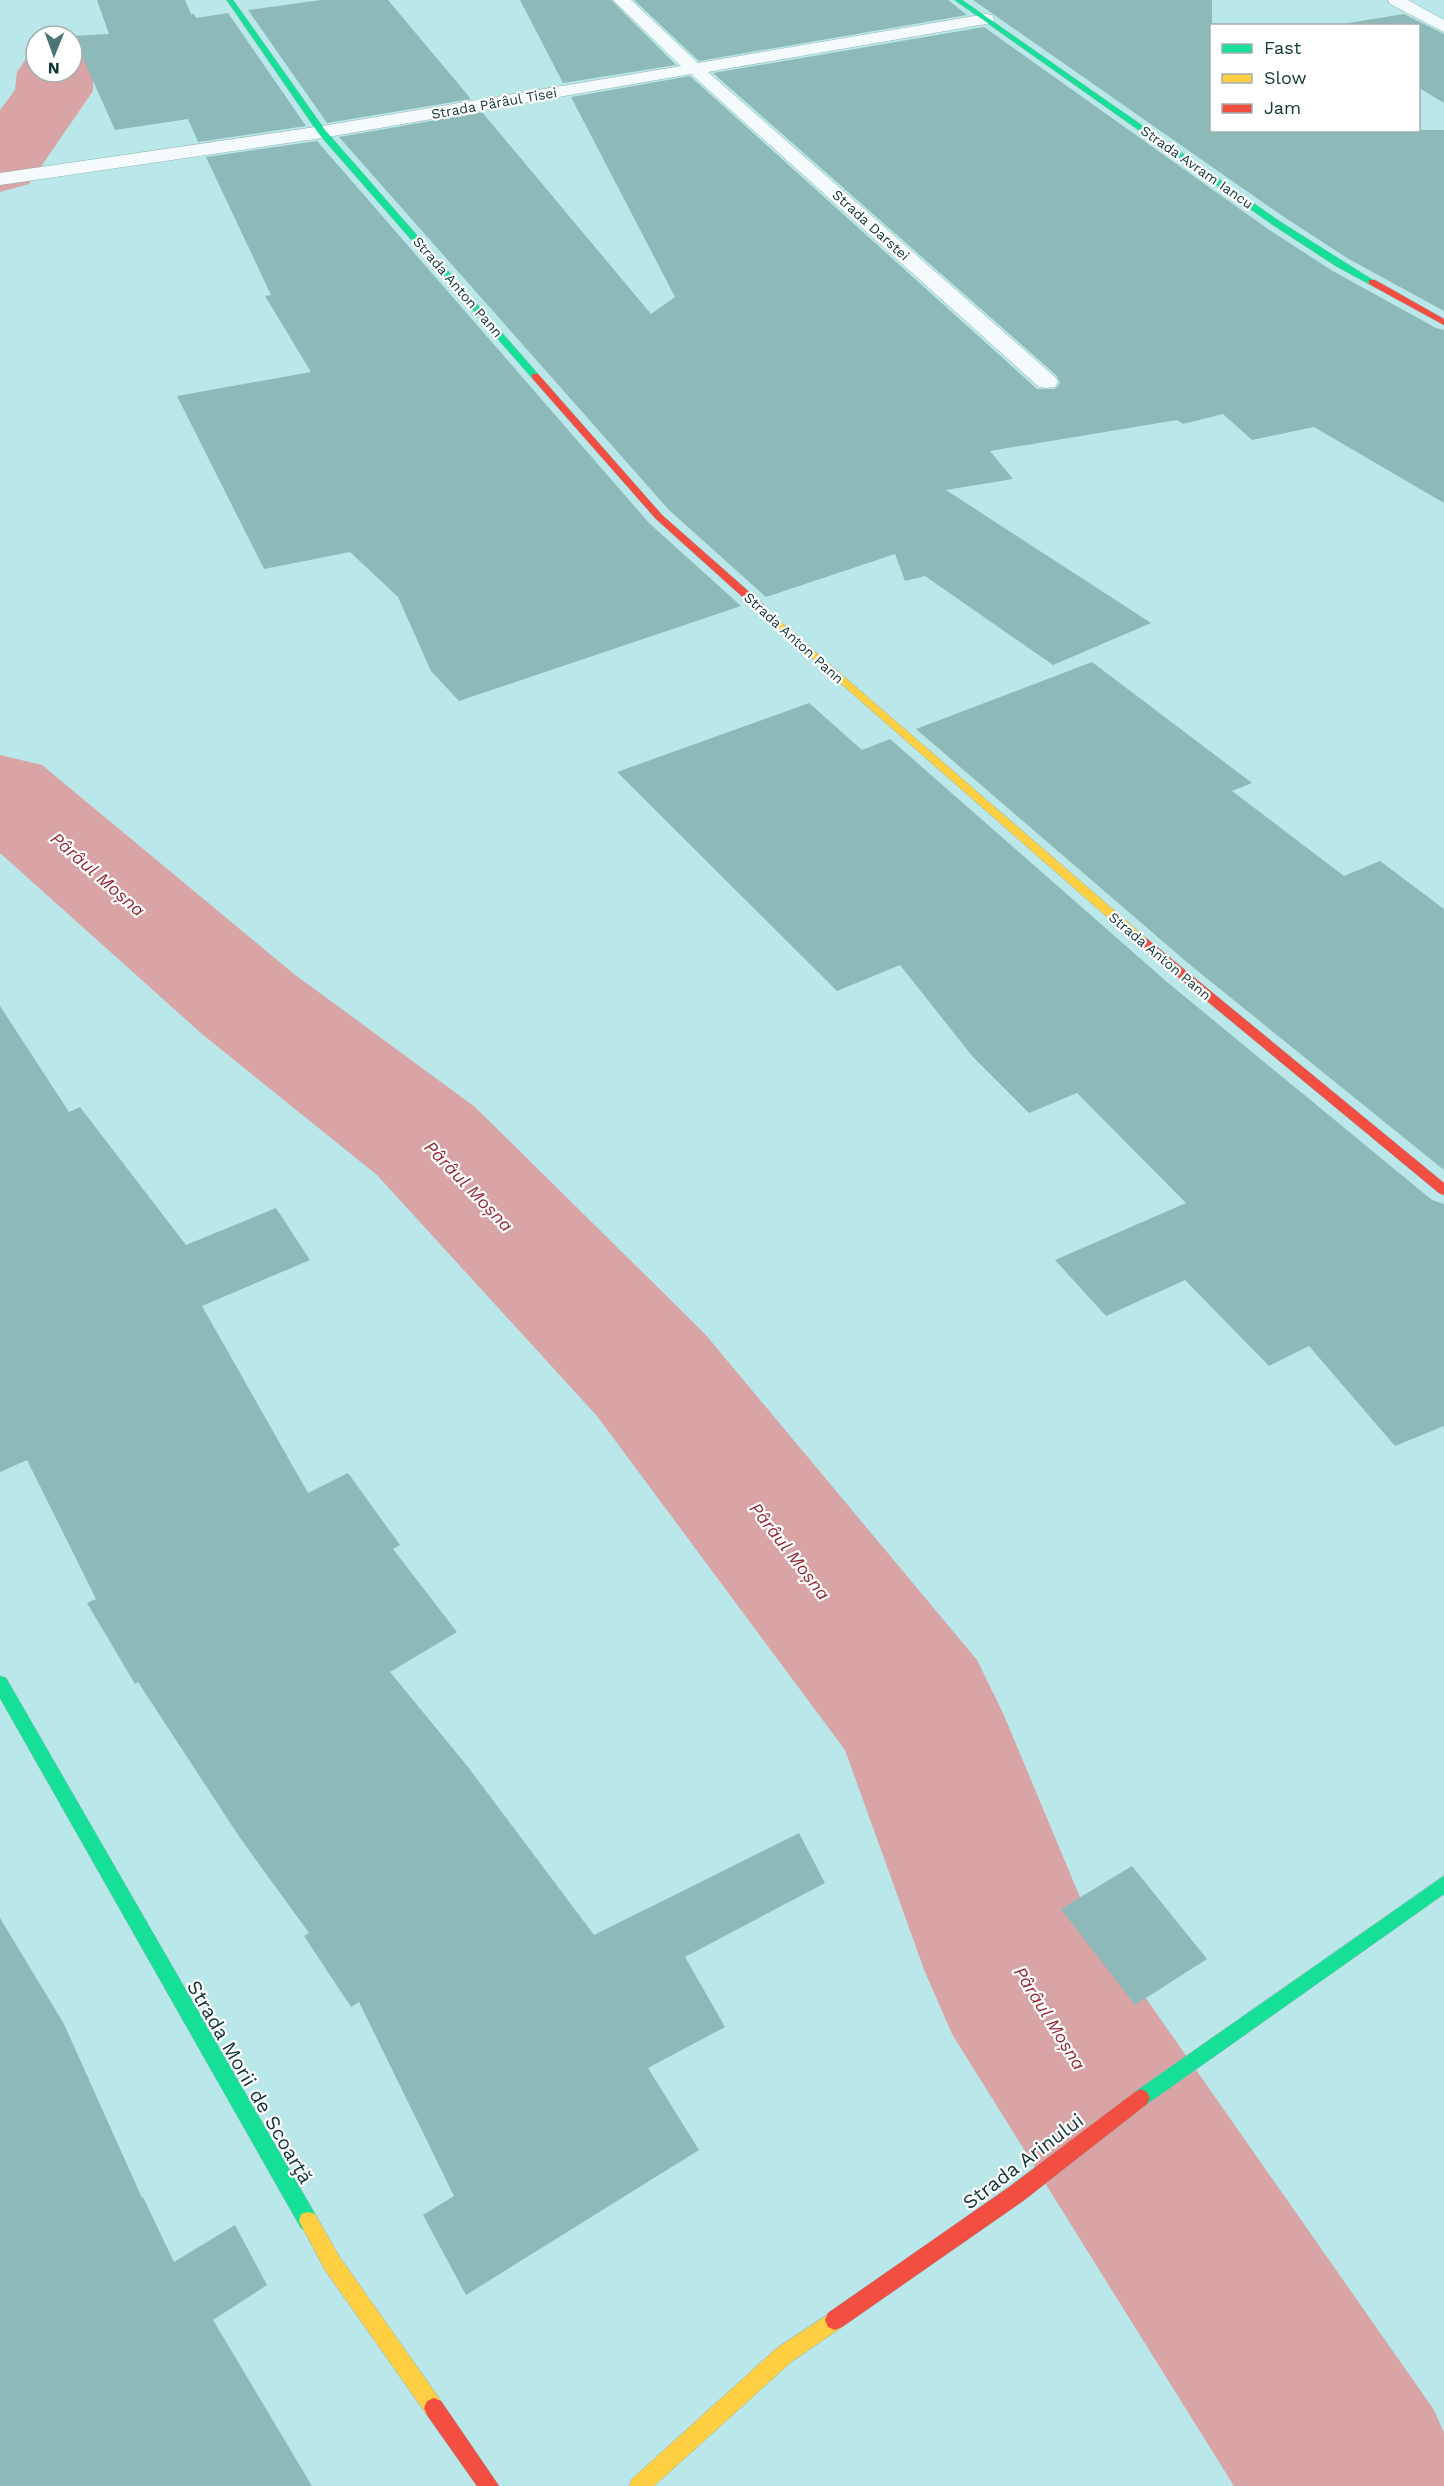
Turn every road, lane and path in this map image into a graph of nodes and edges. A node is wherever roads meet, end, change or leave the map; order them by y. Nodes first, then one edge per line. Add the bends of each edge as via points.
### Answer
1 (230, 0) edge
2 (621, 0) edge
3 (958, 0) edge
4 (1396, 0) edge
5 (986, 19) junction
6 (1444, 27) edge
7 (695, 69) junction
8 (322, 132) junction
9 (0, 179) edge
10 (1444, 322) edge
11 (1047, 382) dead end
12 (1444, 1190) edge
13 (0, 1683) edge
14 (1444, 1884) edge
15 (489, 2486) edge
16 (639, 2486) edge

1 - 8 street, Strada Anton Pann
2 - 7 street, Strada Darstei
3 - 5 street, Strada Avram Iancu
4 - 6 street
5 - 7 street, Strada Pârâul Tisei
5 - 10 street, Strada Avram Iancu via 1285,229
7 - 8 street, Strada Pârâul Tisei
7 - 11 street, Strada Darstei
8 - 9 street, Strada Pârâul Tisei
8 - 12 street, Strada Anton Pann via 659,517 1178,973
13 - 15 street, Strada Morii de Scoarţă via 332,2263
14 - 16 street, Strada Arinului via 1136,2101 1016,2194 784,2355

